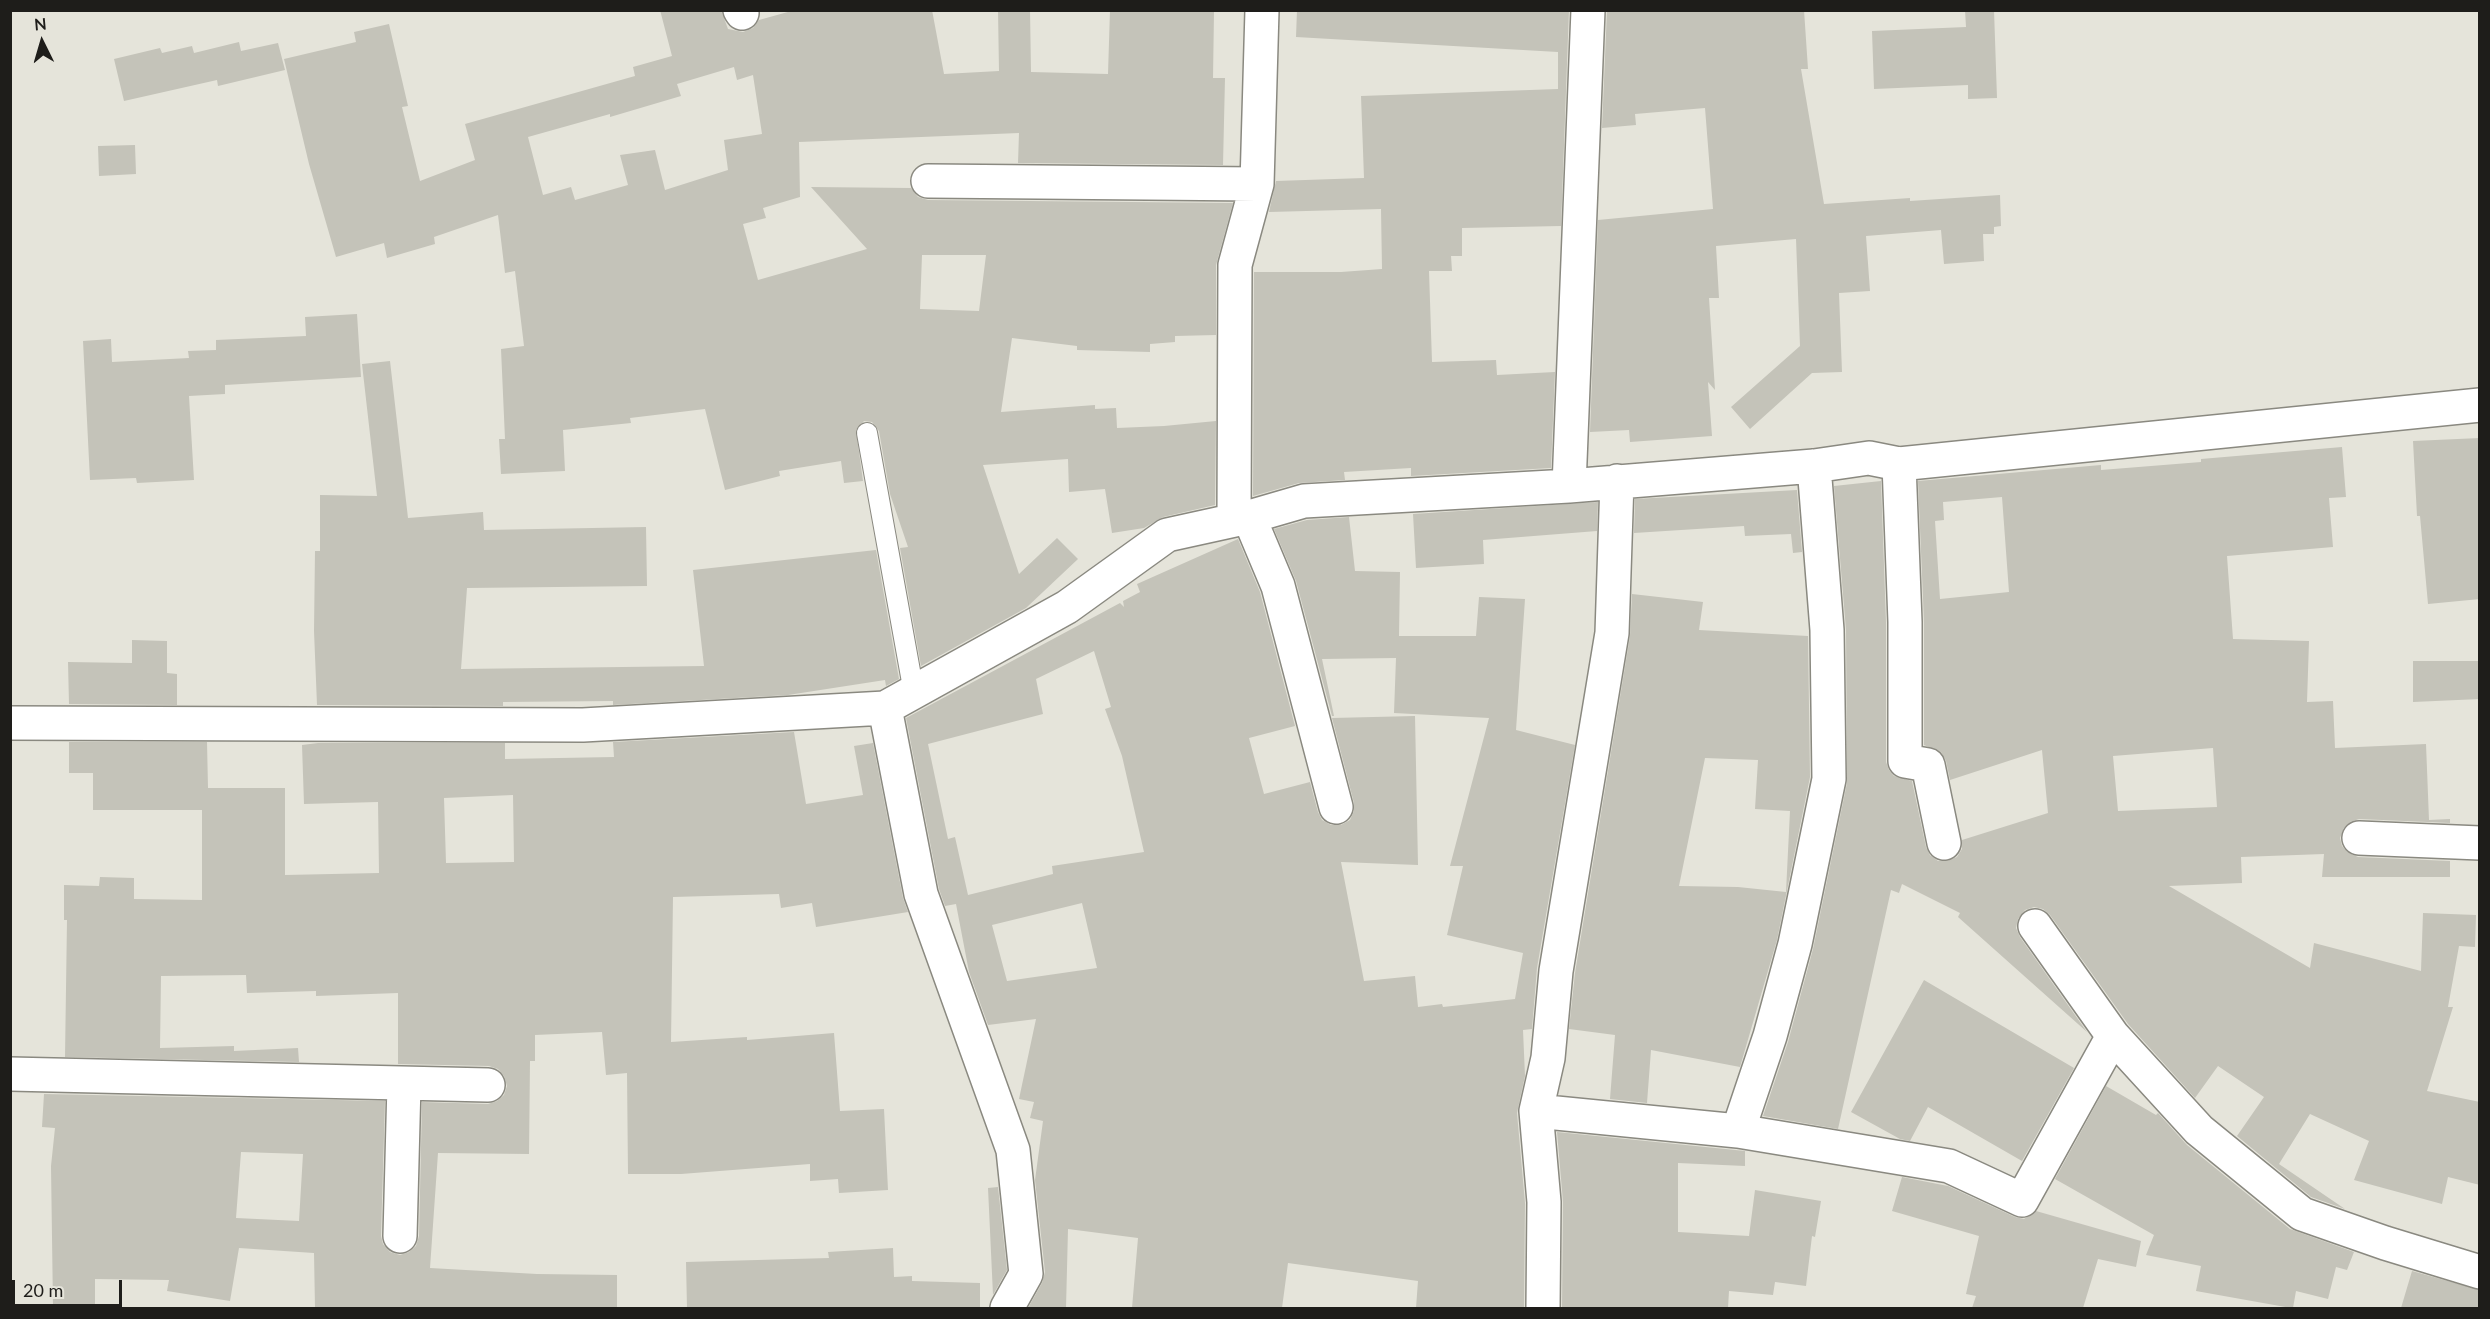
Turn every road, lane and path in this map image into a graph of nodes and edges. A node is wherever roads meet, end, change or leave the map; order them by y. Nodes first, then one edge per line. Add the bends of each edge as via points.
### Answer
1 (1262, 10) edge
2 (1588, 10) edge
3 (928, 181) dead end
4 (1257, 184) junction
5 (2480, 405) edge
6 (867, 433) dead end
7 (1899, 464) junction
8 (1814, 466) junction
9 (1617, 481) junction
10 (1569, 486) junction
11 (1242, 519) junction
12 (914, 693) junction
13 (885, 708) junction
14 (10, 723) edge
15 (1336, 807) dead end
16 (2359, 838) dead end
17 (1944, 843) dead end
18 (2480, 843) edge
19 (2035, 926) dead end
20 (2113, 1036) junction
21 (10, 1074) edge
22 (404, 1084) junction
23 (488, 1085) dead end
24 (1536, 1111) junction
25 (1738, 1131) junction
26 (400, 1236) dead end
27 (2480, 1272) edge
28 (1007, 1308) edge
29 (1543, 1308) edge

1 - 4 street
2 - 10 street
3 - 4 street
4 - 11 street via 1235,265
5 - 7 street
6 - 12 lane
7 - 8 street via 1869,458
7 - 17 street via 1905,761 1928,765
8 - 9 street
8 - 25 street via 1827,630 1829,779 1795,944
9 - 10 street
9 - 24 street via 1612,633 1556,971 1548,1058
10 - 11 street via 1304,501
11 - 12 street via 1167,535 1067,607
11 - 15 street via 1278,586
12 - 13 street
13 - 14 street via 583,725
13 - 28 street via 921,894 1012,1150 1026,1274
16 - 18 street
19 - 20 street
20 - 25 street via 2022,1200 1949,1166
20 - 27 street via 2199,1130 2302,1214
21 - 22 street
22 - 23 street
22 - 26 street
24 - 25 street
24 - 29 street via 1544,1202

